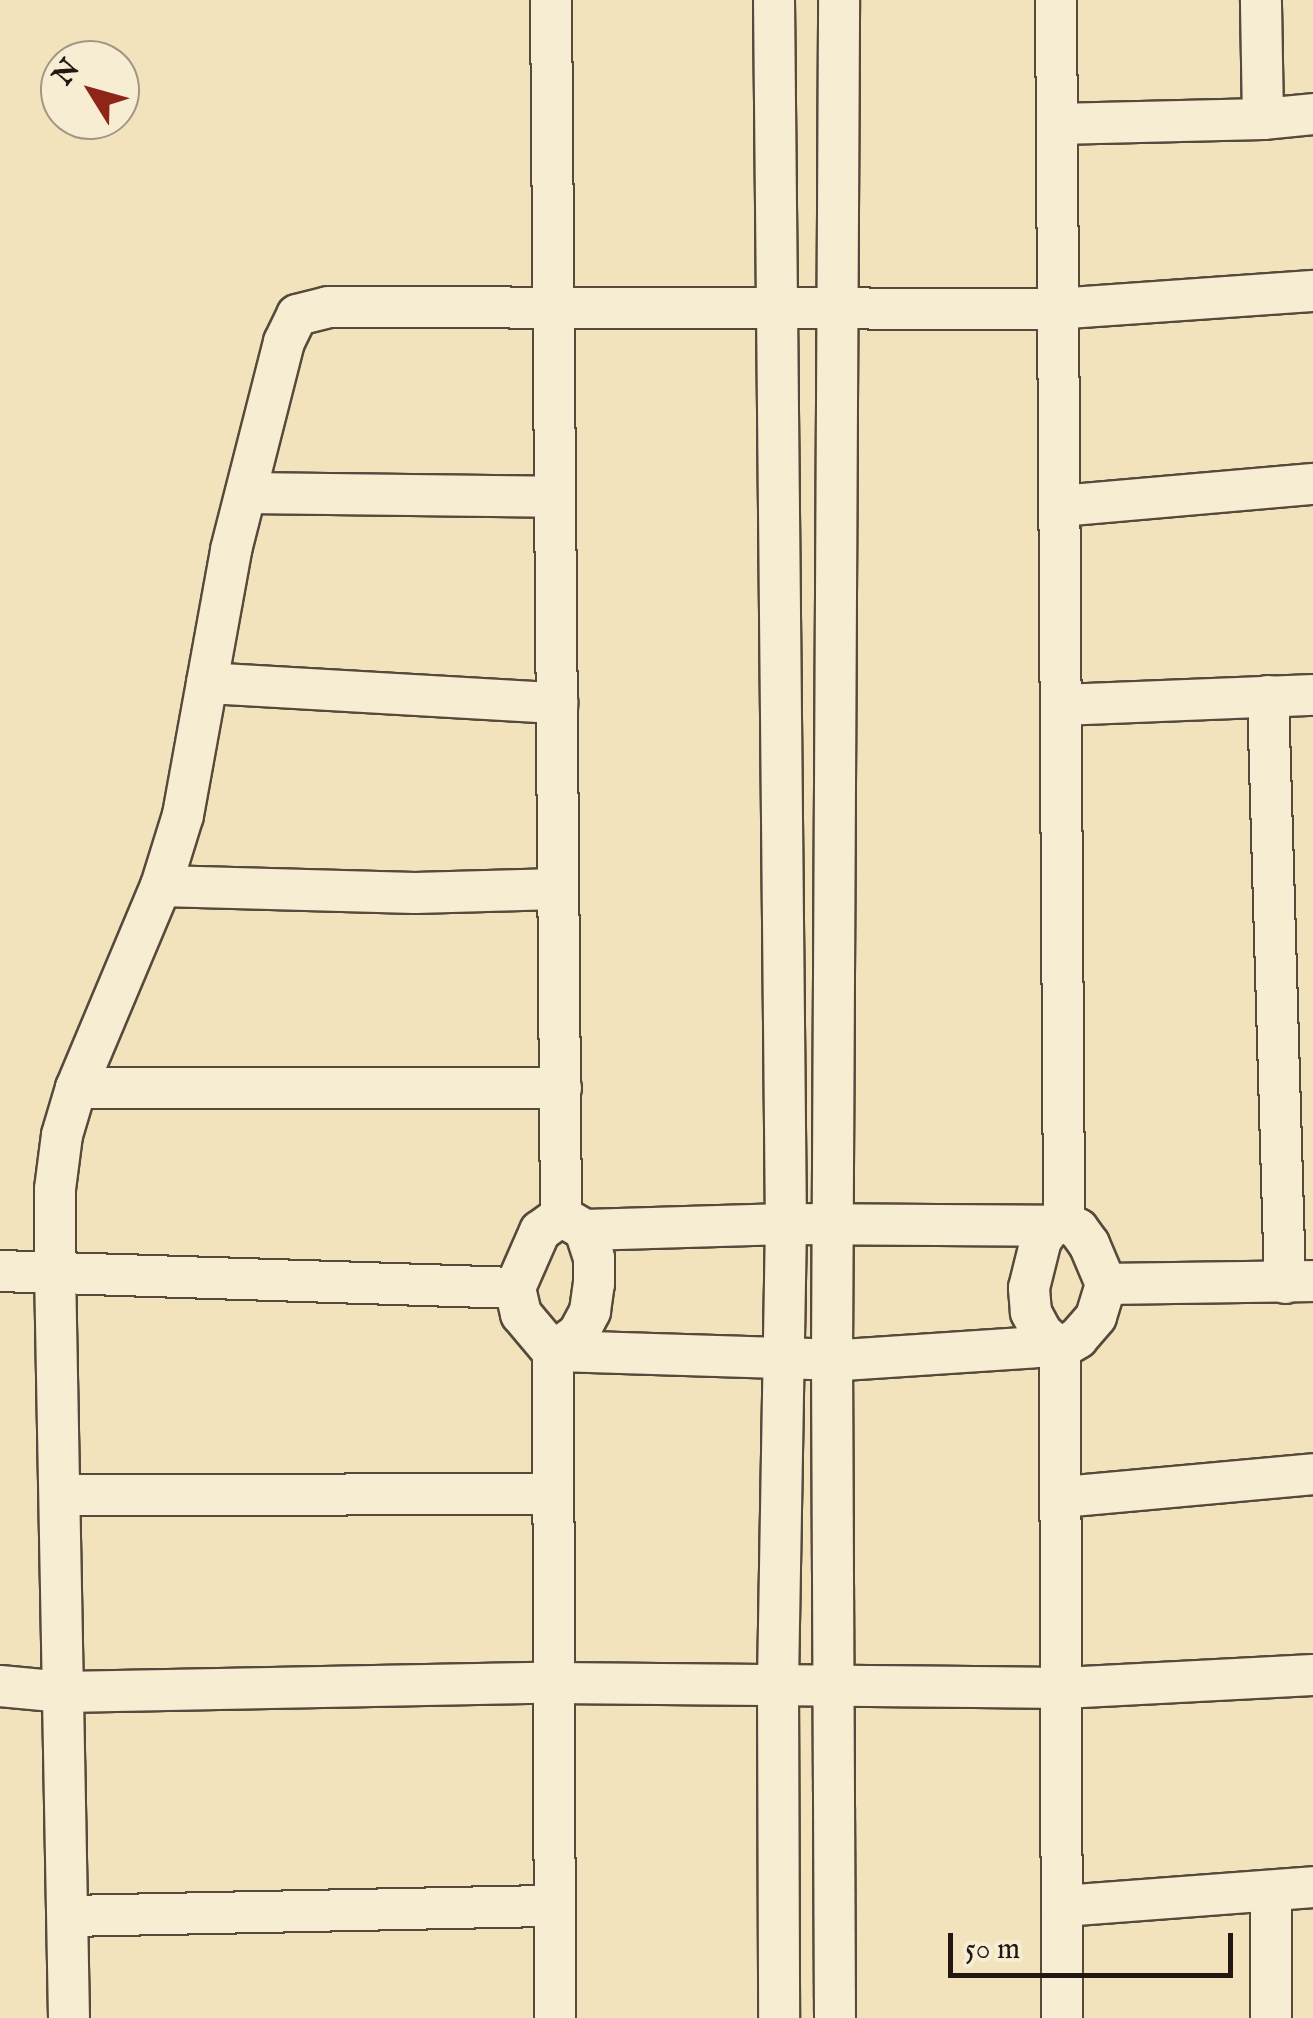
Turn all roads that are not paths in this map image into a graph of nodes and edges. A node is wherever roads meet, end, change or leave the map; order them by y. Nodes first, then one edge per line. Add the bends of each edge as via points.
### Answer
1 (552, 0) edge
2 (774, 0) edge
3 (838, 0) edge
4 (1056, 0) edge
5 (1261, 0) edge
6 (1313, 114) edge
7 (1264, 118) junction
8 (1057, 124) junction
9 (1313, 291) edge
10 (780, 308) junction
11 (554, 309) junction
12 (1055, 309) junction
13 (836, 311) junction
14 (1313, 484) edge
15 (246, 493) junction
16 (554, 497) junction
17 (1060, 506) junction
18 (207, 683) junction
19 (1313, 695) edge
20 (1268, 696) junction
21 (557, 702) junction
22 (1062, 704) junction
23 (162, 886) junction
24 (558, 890) junction
25 (76, 1088) junction
26 (561, 1088) junction
27 (572, 1223) junction
28 (786, 1224) junction
29 (833, 1224) junction
30 (1058, 1224) junction
31 (0, 1270) edge
32 (54, 1270) junction
33 (1299, 1282) edge
34 (1106, 1284) junction
35 (514, 1288) junction
36 (1056, 1348) junction
37 (555, 1352) junction
38 (783, 1359) junction
39 (832, 1359) junction
40 (1313, 1474) edge
41 (552, 1494) junction
42 (61, 1495) junction
43 (1062, 1497) junction
44 (1313, 1675) edge
45 (555, 1683) junction
46 (0, 1686) edge
47 (778, 1688) junction
48 (1063, 1688) junction
49 (833, 1689) junction
50 (64, 1692) junction
51 (1313, 1887) edge
52 (1270, 1892) junction
53 (554, 1906) junction
54 (1063, 1906) junction
55 (68, 1916) junction
56 (69, 2018) edge
57 (555, 2018) edge
58 (779, 2018) edge
59 (835, 2018) edge
60 (1062, 2018) edge
61 (1271, 2018) edge

1 - 11 street
2 - 10 street
3 - 13 street
4 - 8 street
5 - 7 street
6 - 7 street
7 - 8 street
8 - 12 street
9 - 12 street
10 - 11 street
10 - 13 street
10 - 28 street
11 - 15 street via 328,307 297,315 284,342
11 - 16 street
12 - 13 street
12 - 17 street
13 - 29 street
14 - 17 street
15 - 16 street
15 - 18 street
16 - 21 street
17 - 22 street
18 - 21 street
18 - 23 street via 183,815
19 - 20 street
20 - 22 street
20 - 33 street
21 - 24 street
22 - 30 street
23 - 24 street
23 - 25 street
24 - 26 street
25 - 26 street
25 - 32 street via 55,1189
26 - 27 street
27 - 28 street
27 - 35 street via 540,1232
27 - 37 street via 594,1258 590,1311 578,1334
28 - 29 street
28 - 38 street
29 - 30 street
29 - 39 street
30 - 34 street via 1078,1228
30 - 36 street via 1032,1263 1029,1288 1031,1312
31 - 32 street
32 - 35 street
32 - 42 street
33 - 34 street
34 - 36 street via 1096,1317 1078,1338
35 - 37 street via 521,1314
36 - 39 street
36 - 43 street
37 - 38 street
37 - 41 street
38 - 39 street
38 - 47 street
39 - 49 street
40 - 43 street
41 - 42 street
41 - 45 street
42 - 50 street
43 - 48 street
44 - 48 street
45 - 47 street
45 - 50 street
45 - 53 street
46 - 50 street
47 - 49 street
47 - 58 street
48 - 49 street
48 - 54 street
49 - 59 street
50 - 55 street
51 - 52 street
52 - 54 street
52 - 61 street
53 - 55 street
53 - 57 street
54 - 60 street
55 - 56 street

